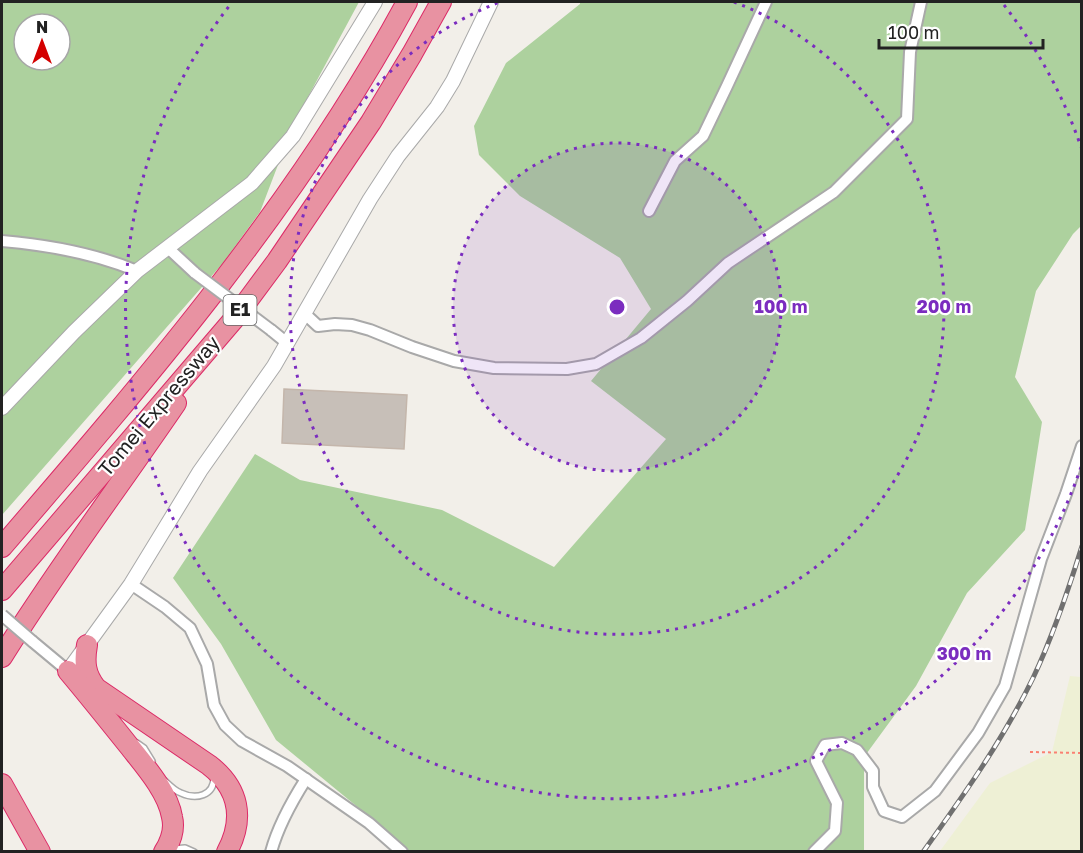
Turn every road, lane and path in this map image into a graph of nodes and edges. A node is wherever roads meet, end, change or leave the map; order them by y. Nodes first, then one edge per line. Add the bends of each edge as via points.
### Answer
1 (375, 2) edge
2 (407, 2) edge
3 (441, 2) edge
4 (491, 2) edge
5 (766, 2) edge
6 (921, 2) edge
7 (650, 211) dead end
8 (2, 240) edge
9 (168, 248) junction
10 (137, 272) junction
11 (304, 314) junction
12 (234, 319) junction
13 (287, 342) junction
14 (2, 408) edge
15 (1082, 446) edge
16 (68, 470) junction
17 (2, 535) edge
18 (2, 547) edge
19 (131, 584) junction
20 (2, 590) edge
21 (2, 615) edge
22 (87, 645) junction
23 (2, 657) edge
24 (68, 671) junction
25 (124, 739) junction
26 (1030, 752) dead end
27 (1082, 753) edge
28 (155, 765) dead end
29 (209, 765) junction
30 (160, 773) dead end
31 (306, 779) junction
32 (2, 784) edge
33 (40, 852) edge
34 (164, 852) edge
35 (168, 852) edge
36 (194, 852) edge
37 (227, 852) edge
38 (271, 852) edge
39 (402, 852) edge
40 (814, 852) edge

1 - 9 street via 293,136 252,183
2 - 16 highway, Tomei Expressway / E1 via 348,102 244,255
3 - 12 highway, Tomei Expressway / E1 via 371,122
4 - 11 street via 453,81 370,199
5 - 7 street via 703,136 675,161
6 - 11 street via 910,52 907,119 834,192 728,263 641,338 596,364 567,369 494,368 454,361 370,330 318,326
8 - 10 street via 83,253
9 - 10 street
9 - 13 street, bridge
10 - 14 street
11 - 13 street
12 - 20 highway, Tomei Expressway / E1
12 - 23 highway via 29,612
13 - 19 street via 200,471
15 - 40 street via 1041,559 1005,686 978,733 935,791 902,817 884,811 873,786 873,771 857,750 842,743 825,745 816,761 837,803 835,831
16 - 17 highway
16 - 18 highway, Tomei Expressway / E1
19 - 22 street
19 - 31 street via 190,628 207,664 214,705 225,725 242,741
21 - 24 street, bridge
22 - 24 street
22 - 29 highway via 85,665 96,687
24 - 25 highway
25 - 28 lane via 137,742
25 - 34 highway via 169,807 172,834
26 - 27 path
29 - 30 lane via 215,779 213,787 201,796 181,793
29 - 37 highway via 225,779 235,799 236,833
31 - 38 street
31 - 39 street via 369,823
32 - 33 highway
35 - 36 lane via 185,848

